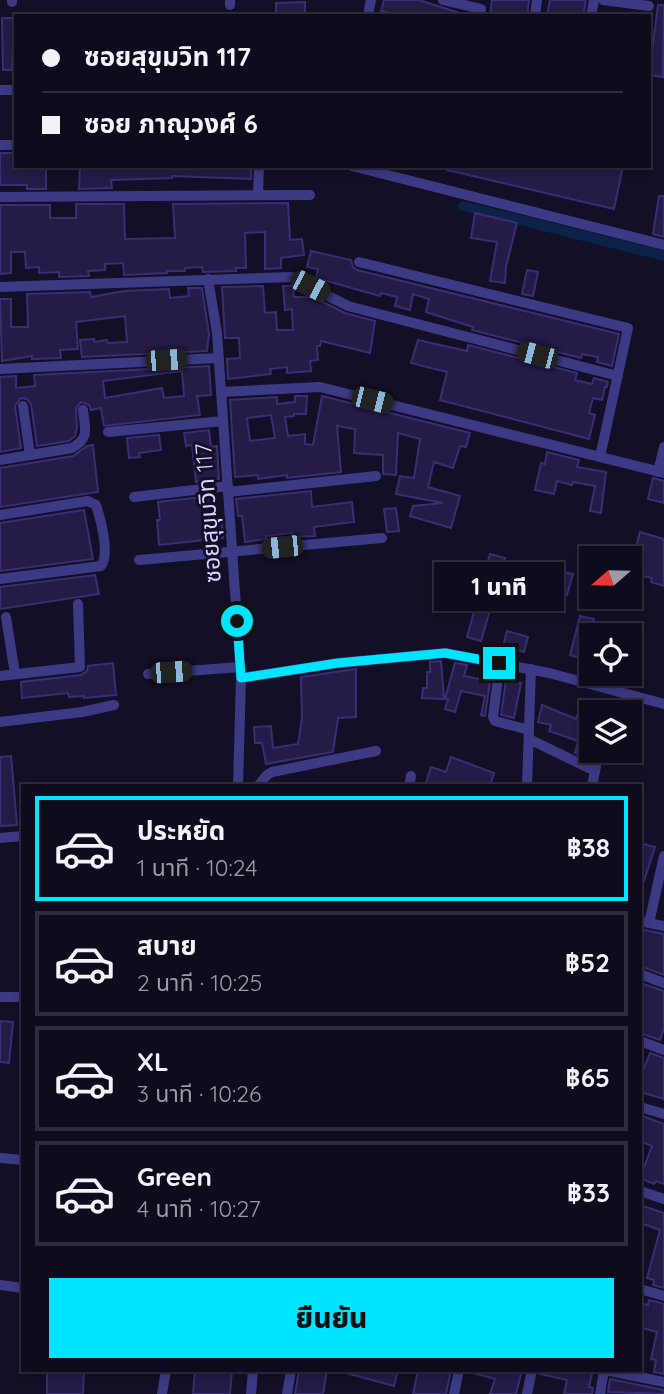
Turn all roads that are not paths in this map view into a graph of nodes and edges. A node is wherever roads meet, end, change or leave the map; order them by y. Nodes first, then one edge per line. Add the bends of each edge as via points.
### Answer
1 (443, 0) edge
2 (603, 0) edge
3 (649, 7) edge
4 (481, 8) edge
5 (259, 168) edge
6 (360, 168) edge
7 (258, 195) junction
8 (310, 195) dead end
9 (0, 197) edge
10 (664, 245) edge
11 (359, 262) dead end
12 (208, 279) junction
13 (0, 286) edge
14 (218, 358) junction
15 (0, 369) edge
16 (618, 376) junction
17 (221, 393) junction
18 (23, 406) dead end
19 (83, 410) dead end
20 (223, 421) junction
21 (108, 432) dead end
22 (664, 447) edge
23 (30, 455) junction
24 (600, 457) junction
25 (0, 460) edge
26 (661, 473) edge
27 (376, 476) dead end
28 (228, 489) junction
29 (134, 497) dead end
30 (0, 515) edge
31 (382, 538) dead end
32 (232, 552) junction
33 (139, 560) dead end
34 (0, 579) edge
35 (78, 604) dead end
36 (6, 617) dead end
37 (499, 663) junction
38 (531, 669) junction
39 (241, 672) junction
40 (15, 674) junction
41 (148, 674) dead end
42 (0, 676) edge
43 (114, 705) dead end
44 (664, 705) edge
45 (0, 722) edge
46 (529, 734) junction
47 (376, 751) dead end
48 (597, 763) edge
49 (595, 771) junction
50 (238, 784) edge
51 (260, 784) edge
52 (527, 784) edge
53 (592, 784) edge
54 (21, 836) edge
55 (0, 838) edge
56 (664, 856) edge
57 (645, 922) edge
58 (664, 926) edge
59 (642, 975) edge
60 (664, 983) edge
61 (0, 997) edge
62 (21, 997) edge
63 (642, 1042) edge
64 (664, 1050) edge
65 (642, 1108) edge
66 (664, 1114) edge
67 (0, 1158) edge
68 (21, 1160) edge
69 (642, 1192) edge
70 (664, 1199) edge
71 (0, 1285) edge
72 (21, 1287) edge
73 (642, 1290) edge
74 (664, 1296) edge
75 (166, 1372) edge
76 (253, 1372) edge
77 (291, 1372) edge
78 (459, 1372) edge
79 (531, 1372) edge
80 (605, 1372) edge
81 (615, 1372) edge
82 (664, 1382) edge
83 (163, 1394) edge
84 (251, 1394) edge
85 (287, 1394) edge
86 (454, 1394) edge
87 (527, 1394) edge
88 (600, 1394) edge

1 - 4 street
2 - 3 street
5 - 7 street
6 - 10 street
7 - 8 street
7 - 9 street
11 - 16 street via 628,328
12 - 13 street
12 - 14 street, ซอยสุขุมวิท 117
12 - 16 street via 291,277 348,306
14 - 15 street
14 - 17 street, ซอยสุขุมวิท 117
16 - 24 street
17 - 20 street, ซอยสุขุมวิท 117
17 - 24 street via 320,387
18 - 23 street
19 - 23 street via 86,434 82,443
20 - 21 street
20 - 28 street, ซอยสุขุมวิท 117
22 - 26 street
23 - 25 street
24 - 26 street
27 - 28 street
28 - 29 street
28 - 32 street, ซอยสุขุมวิท 117
30 - 34 street via 88,501 96,505 105,557 101,566
31 - 32 street
32 - 33 street
32 - 39 street, ซอยสุขุมวิท 117
35 - 40 street via 80,667
36 - 40 street
37 - 38 street
37 - 39 street via 445,653
37 - 46 street via 495,721
38 - 44 street
38 - 46 street
39 - 41 street
39 - 50 street, ซอยสุขุมวิท 117
40 - 42 street
43 - 45 street
46 - 49 street
46 - 52 street
47 - 51 street via 272,772
48 - 49 street
49 - 53 street
54 - 55 street
56 - 57 street
57 - 58 street
59 - 60 street
61 - 62 street
63 - 64 street
65 - 66 street
67 - 68 street
69 - 70 street
71 - 72 street
73 - 74 street
75 - 83 street
76 - 84 street
77 - 85 street
78 - 86 street
79 - 87 street
80 - 88 street
81 - 82 street

